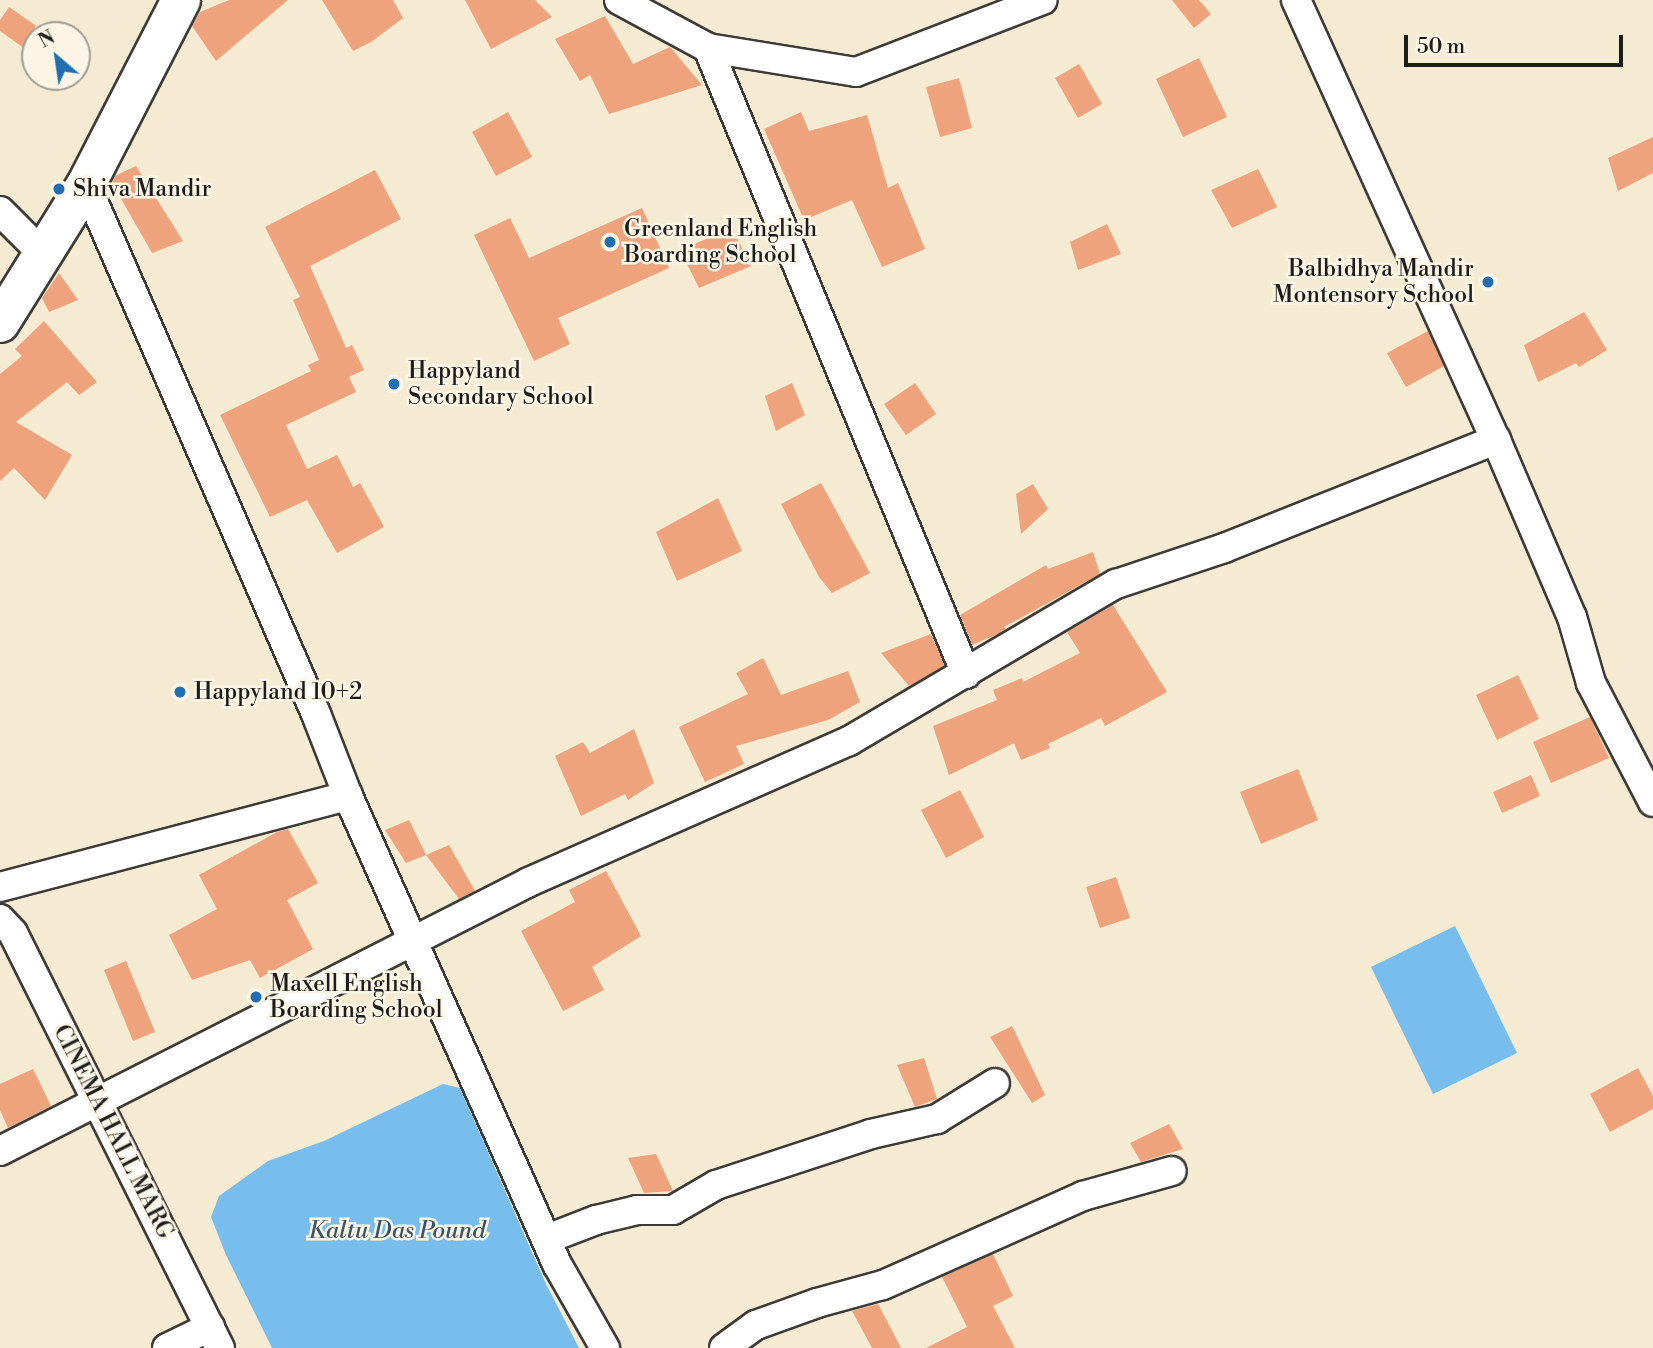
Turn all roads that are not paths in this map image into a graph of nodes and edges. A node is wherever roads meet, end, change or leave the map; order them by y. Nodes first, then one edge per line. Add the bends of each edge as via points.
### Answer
1 (181, 0) edge
2 (619, 0) edge
3 (1043, 0) edge
4 (1296, 0) edge
5 (708, 48) junction
6 (86, 185) junction
7 (0, 211) edge
8 (43, 254) junction
9 (0, 323) edge
10 (1496, 439) junction
11 (965, 674) junction
12 (348, 796) junction
13 (1653, 802) edge
14 (0, 887) edge
15 (0, 919) edge
16 (414, 939) junction
17 (995, 1083) dead end
18 (96, 1100) junction
19 (0, 1151) edge
20 (1172, 1171) dead end
21 (547, 1239) junction
22 (215, 1338) edge
23 (167, 1348) edge
24 (604, 1348) edge
25 (724, 1348) edge

1 - 6 main road
2 - 5 street
3 - 5 street via 856,72
4 - 10 street
5 - 11 street
6 - 8 main road
6 - 12 street
7 - 8 street
8 - 9 main road
10 - 11 street via 1224,548 1116,584
10 - 13 street via 1572,617 1591,683
11 - 16 street via 849,741 528,882
12 - 14 street
12 - 16 street
15 - 18 street, CINEMA HALL MARG via 13,933
16 - 18 street
16 - 21 street
17 - 21 street via 937,1119 871,1134 716,1185 673,1210 637,1210
18 - 19 street
18 - 22 street, CINEMA HALL MARG
20 - 25 street via 1083,1196 883,1285 756,1325
21 - 24 street
22 - 23 street

